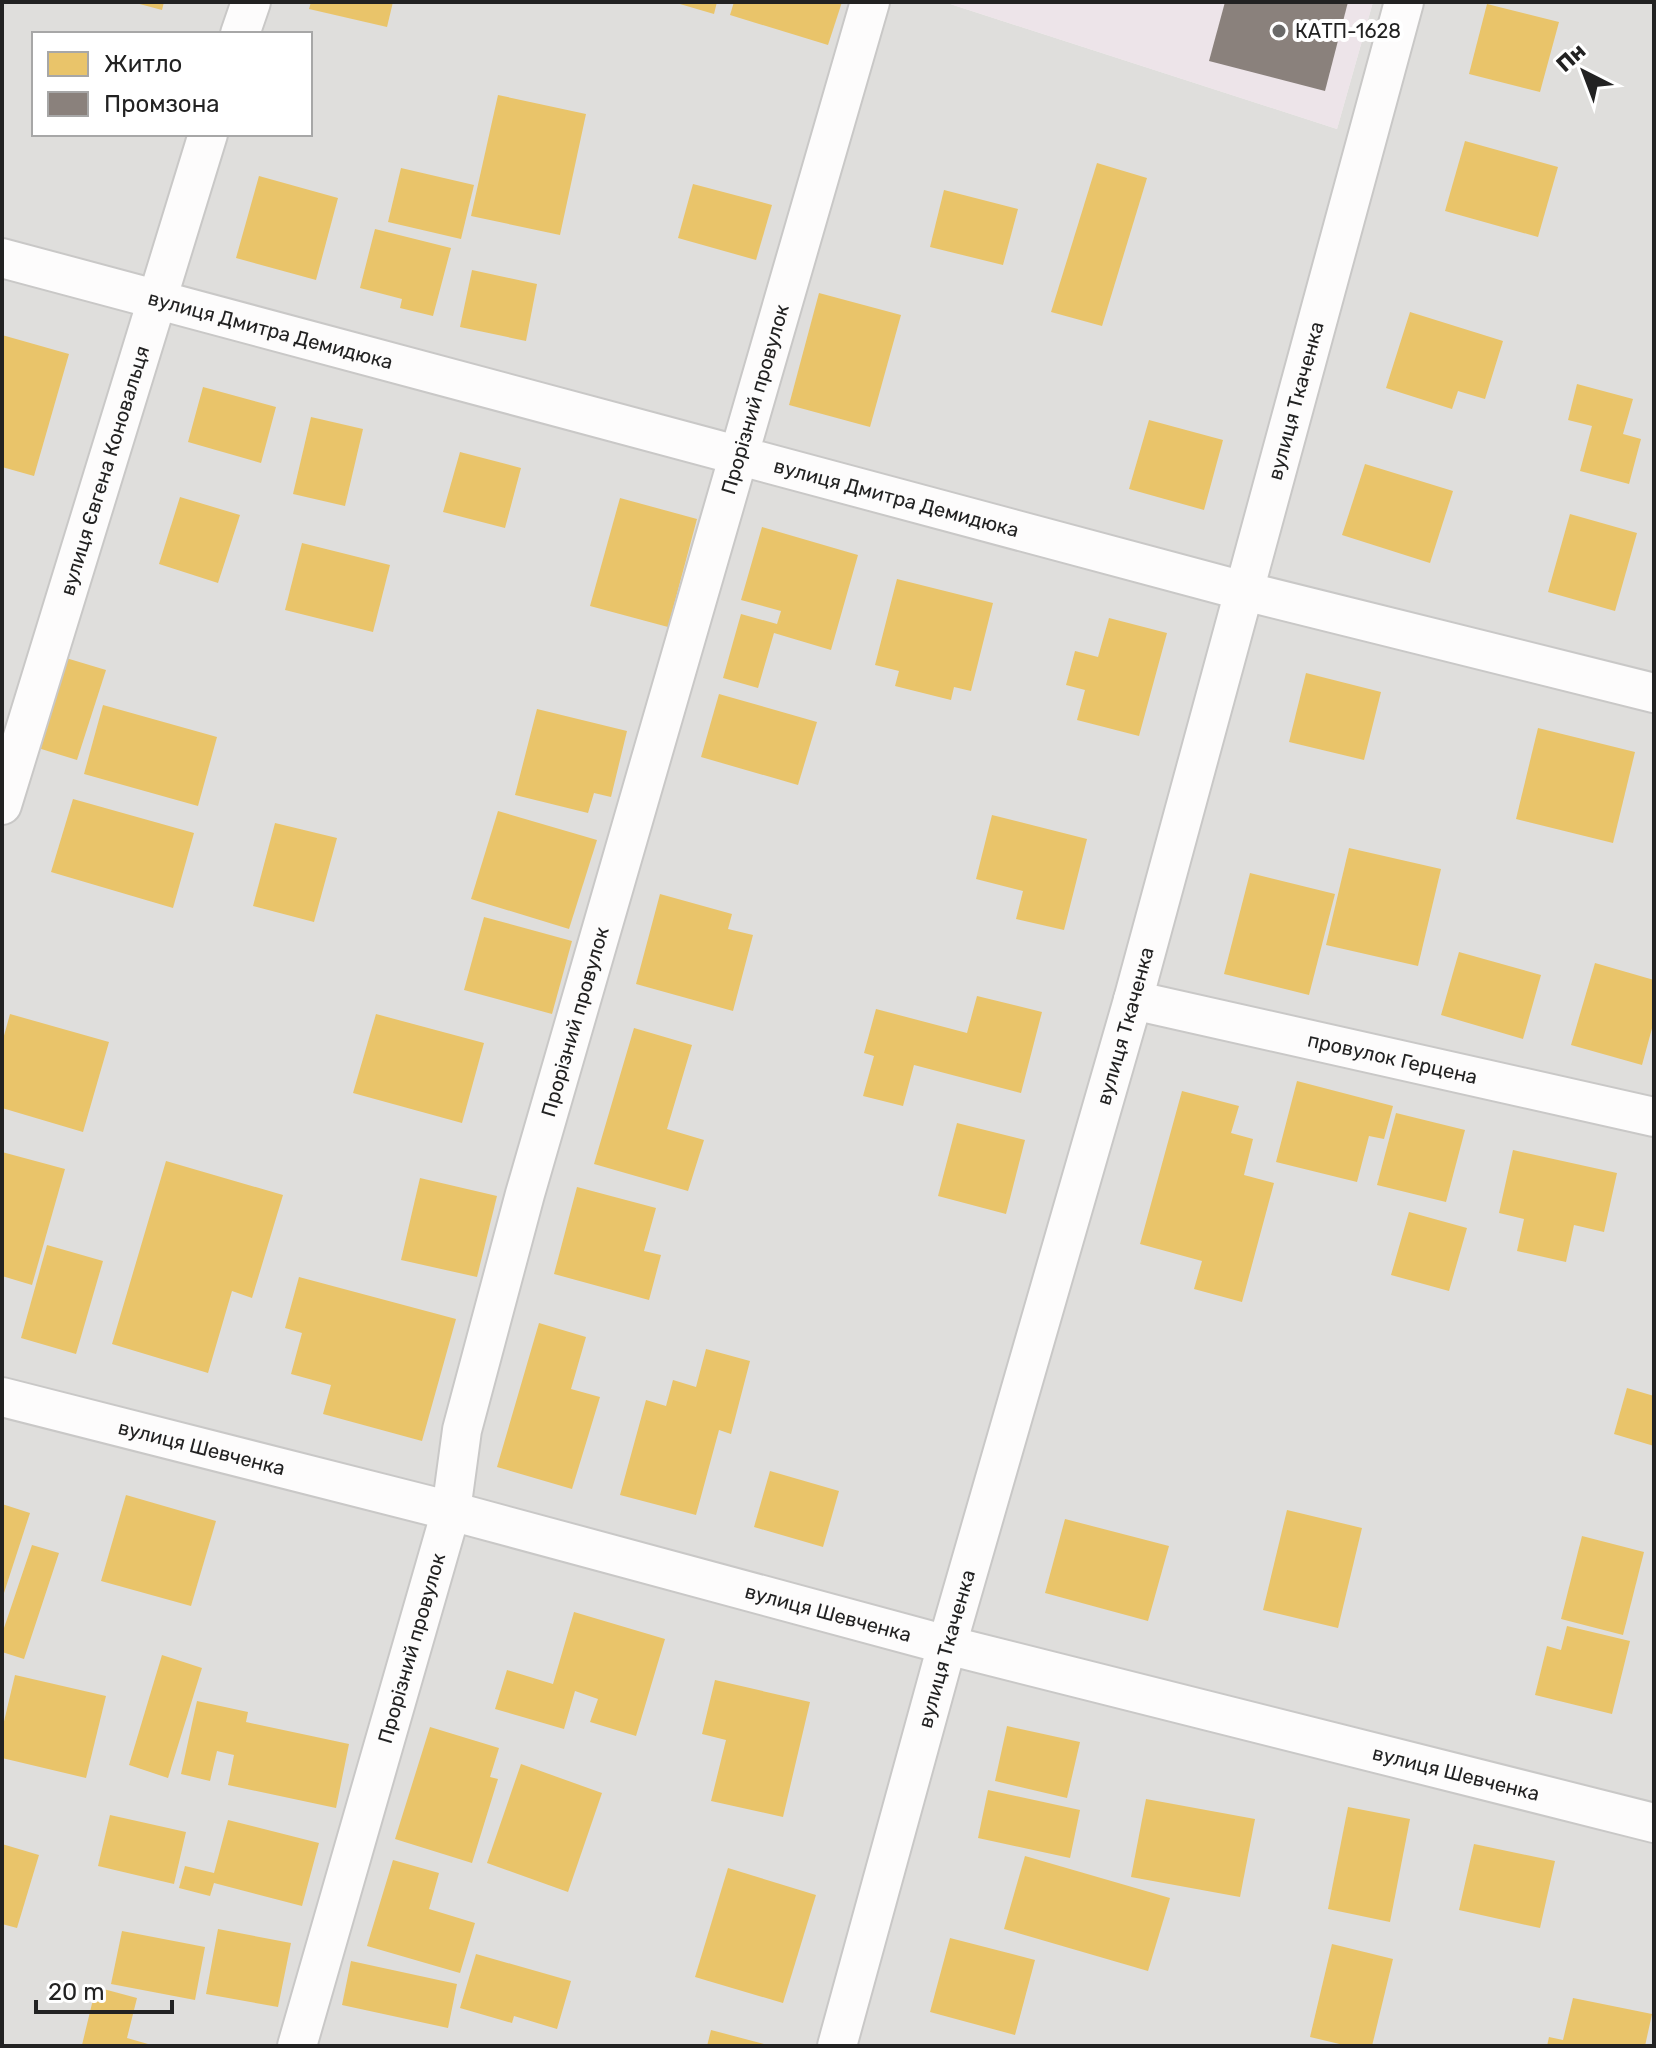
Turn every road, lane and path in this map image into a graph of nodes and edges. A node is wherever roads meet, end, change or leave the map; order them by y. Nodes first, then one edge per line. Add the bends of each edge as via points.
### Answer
1 (251, 2) edge
2 (870, 2) edge
3 (1404, 2) edge
4 (241, 32) edge
5 (207, 136) edge
6 (2, 258) edge
7 (156, 299) junction
8 (738, 455) junction
9 (1244, 591) junction
10 (1654, 693) edge
11 (2, 805) edge
12 (1133, 1000) junction
13 (1654, 1117) edge
14 (2, 1397) edge
15 (451, 1511) junction
16 (947, 1645) junction
17 (1654, 1823) edge
18 (297, 2046) edge
19 (837, 2046) edge

1 - 4 street
2 - 8 street, Прорізний провулок
3 - 9 street, вулиця Ткаченка
5 - 7 street, вулиця Євгена Коновальця
6 - 7 street, вулиця Дмитра Демидюка
7 - 8 street, вулиця Дмитра Демидюка
7 - 11 street, вулиця Євгена Коновальця
8 - 9 street, вулиця Дмитра Демидюка
8 - 15 street, Прорізний провулок via 521,1208 462,1430
9 - 10 street, вулиця Дмитра Демидюка
9 - 12 street, вулиця Ткаченка
12 - 13 street, провулок Герцена
12 - 16 street, вулиця Ткаченка
14 - 15 street, вулиця Шевченка
15 - 16 street, вулиця Шевченка
15 - 18 street, Прорізний провулок
16 - 17 street, вулиця Шевченка
16 - 19 street, вулиця Ткаченка

